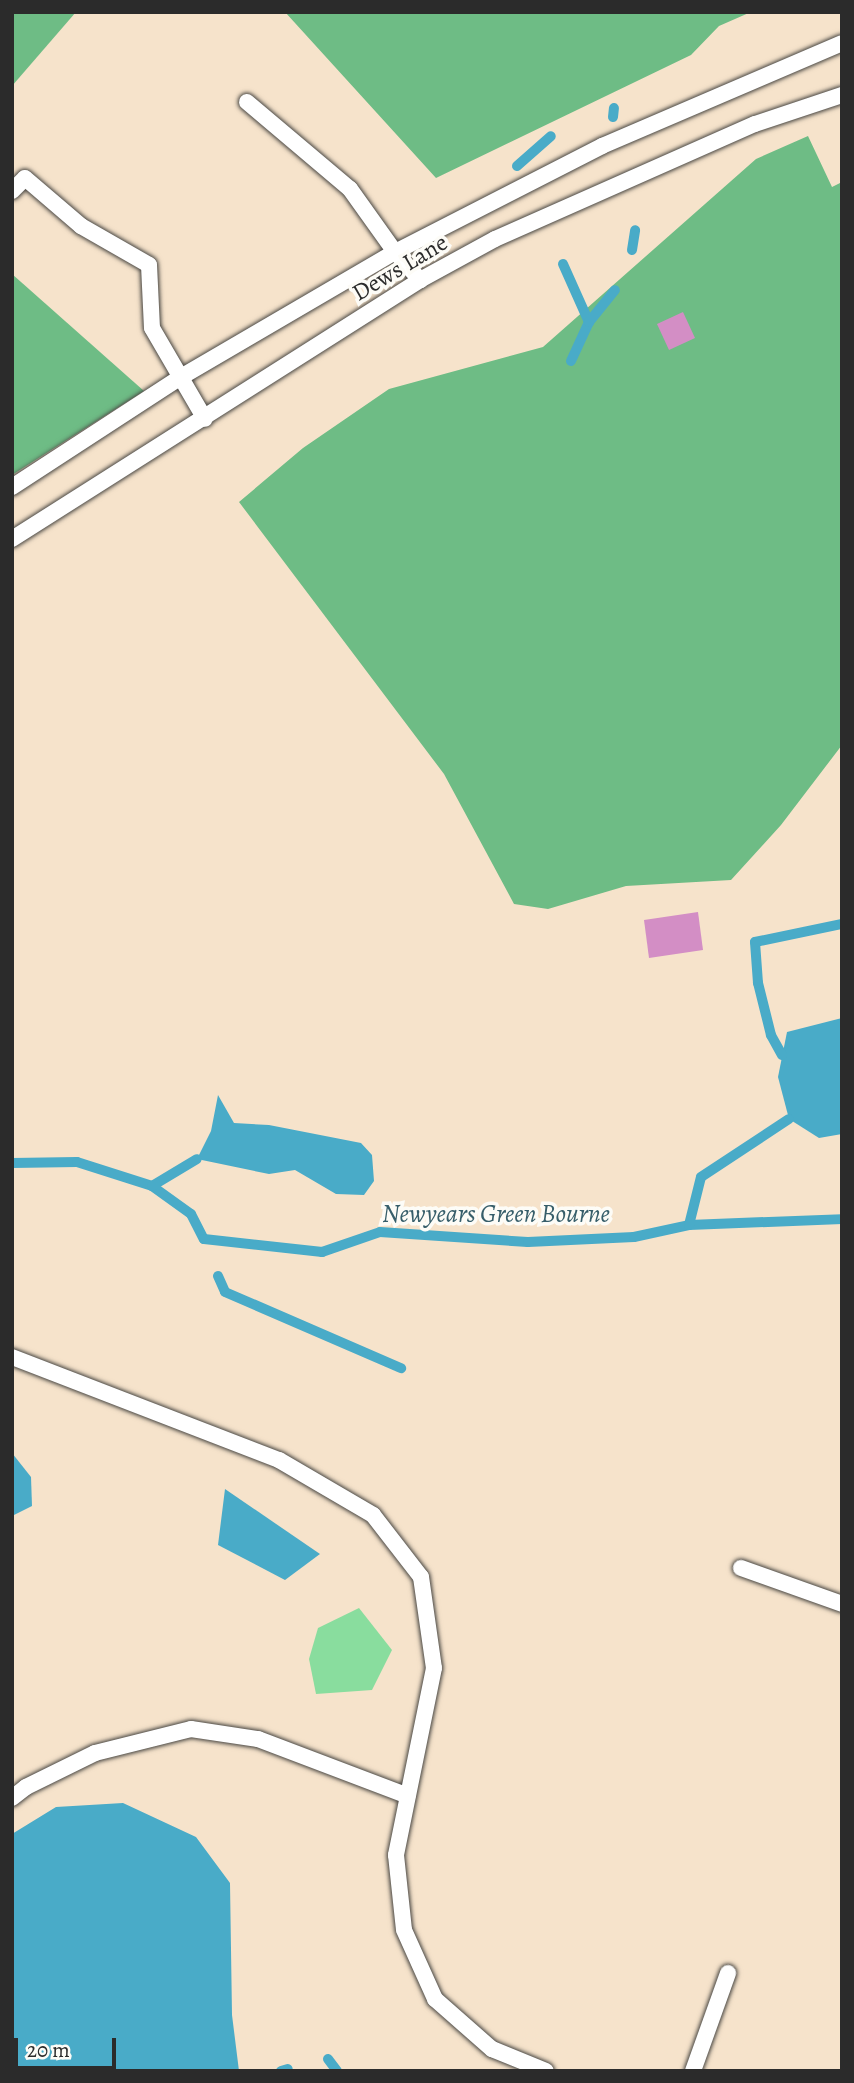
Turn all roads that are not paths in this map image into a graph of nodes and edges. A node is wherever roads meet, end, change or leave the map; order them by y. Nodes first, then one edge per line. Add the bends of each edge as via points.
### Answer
1 (842, 43) edge
2 (842, 95) edge
3 (247, 102) dead end
4 (12, 191) edge
5 (395, 252) junction
6 (420, 280) junction
7 (181, 377) junction
8 (205, 419) junction
9 (12, 487) edge
10 (12, 539) edge
11 (12, 1357) edge
12 (741, 1568) dead end
13 (842, 1604) edge
14 (408, 1796) junction
15 (12, 1798) edge
16 (728, 1973) dead end
17 (545, 2071) edge
18 (694, 2071) edge

1 - 5 lane via 602,146
2 - 6 lane, Dews Lane via 742,130 495,239
3 - 5 lane via 350,189
4 - 7 lane via 25,178 81,226 149,265 152,328
5 - 6 lane
5 - 7 lane
6 - 8 lane, Dews Lane
7 - 8 lane
7 - 9 lane
8 - 10 lane, Dews Lane
11 - 14 lane via 279,1460 373,1515 421,1577 434,1668
12 - 13 lane
14 - 15 lane via 258,1740 191,1729 94,1753
14 - 17 lane via 396,1855 404,1930 435,1999 492,2049
16 - 18 lane

